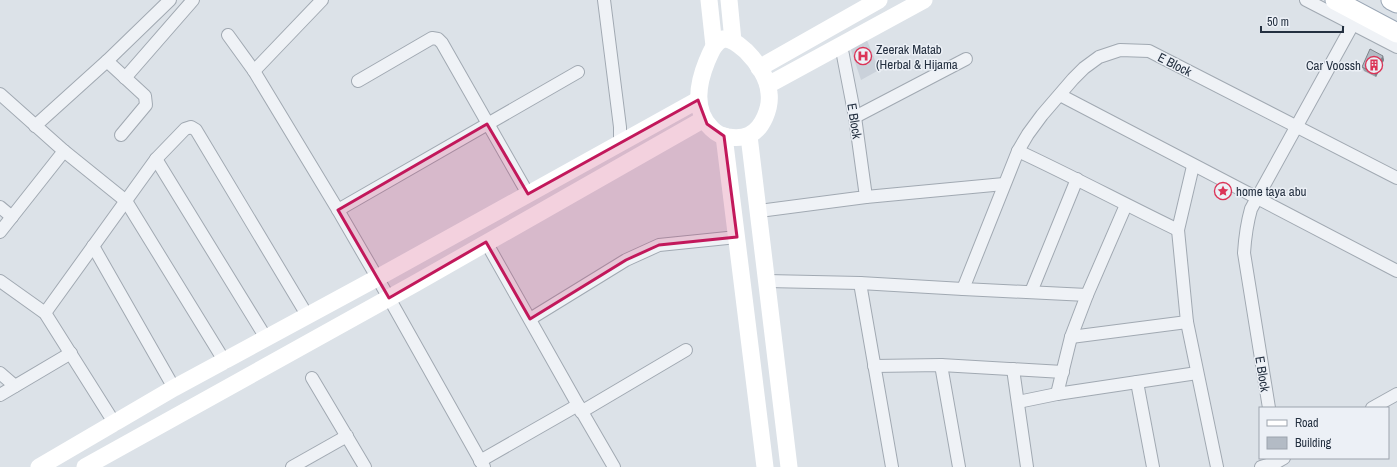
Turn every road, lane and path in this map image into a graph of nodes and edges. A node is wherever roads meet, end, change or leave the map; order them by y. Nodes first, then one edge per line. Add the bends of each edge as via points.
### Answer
1 (170, 0) edge
2 (193, 0) edge
3 (322, 0) edge
4 (604, 0) edge
5 (709, 0) edge
6 (729, 0) edge
7 (879, 0) edge
8 (924, 0) edge
9 (1306, 0) edge
10 (1335, 0) edge
11 (1391, 0) edge
12 (1397, 3) edge
13 (1353, 24) junction
14 (1397, 33) edge
15 (228, 35) dead end
16 (733, 41) junction
17 (840, 45) junction
18 (714, 46) junction
19 (1397, 47) edge
20 (966, 59) dead end
21 (107, 61) junction
22 (759, 68) junction
23 (254, 72) junction
24 (578, 72) dead end
25 (125, 78) junction
26 (358, 81) dead end
27 (768, 85) junction
28 (0, 94) edge
29 (1060, 95) junction
30 (698, 100) junction
31 (855, 117) junction
32 (704, 119) junction
33 (487, 124) junction
34 (35, 126) junction
35 (1297, 126) junction
36 (121, 135) dead end
37 (724, 136) junction
38 (749, 136) junction
39 (620, 143) junction
40 (64, 151) junction
41 (1018, 151) junction
42 (156, 159) junction
43 (1193, 166) junction
44 (1397, 178) edge
45 (1077, 179) junction
46 (1004, 184) junction
47 (528, 194) junction
48 (866, 197) junction
49 (1257, 199) junction
50 (126, 201) junction
51 (1126, 206) junction
52 (0, 207) edge
53 (338, 210) junction
54 (759, 212) junction
55 (12, 217) junction
56 (1178, 230) junction
57 (0, 232) edge
58 (737, 237) junction
59 (486, 242) junction
60 (93, 246) junction
61 (1397, 271) edge
62 (377, 278) junction
63 (0, 281) edge
64 (767, 281) junction
65 (860, 282) junction
66 (963, 289) junction
67 (1032, 292) junction
68 (1086, 295) junction
69 (389, 298) junction
70 (45, 313) junction
71 (307, 315) junction
72 (530, 319) junction
73 (1187, 322) junction
74 (1071, 337) junction
75 (266, 338) junction
76 (686, 350) dead end
77 (71, 353) junction
78 (225, 362) junction
79 (874, 366) junction
80 (941, 366) junction
81 (1013, 369) junction
82 (1063, 372) junction
83 (0, 373) edge
84 (1197, 373) junction
85 (312, 378) dead end
86 (1137, 382) junction
87 (15, 386) junction
88 (174, 388) junction
89 (1057, 394) junction
90 (1397, 394) edge
91 (0, 395) edge
92 (1018, 402) junction
93 (1269, 407) edge
94 (1374, 407) edge
95 (580, 408) junction
96 (114, 424) junction
97 (347, 436) junction
98 (1279, 461) edge
99 (482, 464) edge
100 (39, 467) edge
101 (85, 467) edge
102 (292, 467) edge
103 (365, 467) edge
104 (614, 467) edge
105 (765, 467) edge
106 (789, 467) edge
107 (892, 467) edge
108 (959, 467) edge
109 (1027, 467) edge
110 (1153, 467) edge
111 (1217, 467) edge
112 (1261, 467) edge

1 - 21 street
2 - 25 street
3 - 23 street
4 - 39 street
5 - 18 street
6 - 16 street
7 - 22 street
8 - 17 street
9 - 13 street
10 - 14 main road
11 - 12 main road
13 - 19 street
13 - 35 street, E Block
15 - 23 street
16 - 18 street via 723,39
16 - 22 street
17 - 27 street
17 - 31 street, E Block
18 - 30 street via 702,72
20 - 31 street
21 - 25 street
21 - 34 street
22 - 27 street
23 - 53 street
24 - 33 street
25 - 36 street via 145,96 146,105
26 - 33 street via 432,38 438,39
27 - 38 street via 770,96 765,116
28 - 34 street
29 - 35 street, E Block via 1084,68 1099,57 1120,50 1149,51
29 - 41 street, E Block
29 - 43 street
30 - 32 street
30 - 39 street
31 - 48 street, E Block
32 - 37 street via 713,130
32 - 59 street
33 - 47 street
33 - 53 street
34 - 40 street
35 - 44 street
35 - 49 street, E Block
37 - 38 street
37 - 58 street
38 - 54 street
39 - 47 street
40 - 50 street
40 - 55 street
41 - 45 street
41 - 46 street, E Block
42 - 50 street
42 - 71 street via 184,129 191,127 196,130
42 - 75 street
43 - 49 street
43 - 56 street
45 - 51 street
45 - 67 street
46 - 48 street
46 - 66 street, E Block
47 - 62 street
48 - 54 street
49 - 61 street
49 - 93 street, E Block via 1248,219 1244,253
50 - 60 street
50 - 78 street
51 - 56 street
51 - 68 street
52 - 55 street
53 - 62 street
54 - 64 street
55 - 57 street
56 - 73 street
58 - 72 street via 659,245 626,260
58 - 105 street
59 - 69 street
59 - 72 street
60 - 70 street
60 - 88 street
62 - 69 street
62 - 71 street
63 - 70 street
64 - 65 street
64 - 106 street
65 - 66 street
65 - 79 street
66 - 67 street
67 - 68 street
68 - 74 street
69 - 99 street
69 - 101 street
70 - 77 street
71 - 75 street
72 - 95 street
73 - 74 street
73 - 84 street
74 - 82 street
75 - 78 street
76 - 95 street
77 - 87 street
77 - 96 street
78 - 88 street
79 - 80 street
79 - 107 street
80 - 81 street
80 - 108 street
81 - 82 street
81 - 92 street
82 - 89 street
83 - 87 street
84 - 86 street
84 - 111 street
85 - 97 street
86 - 89 street
86 - 110 street
87 - 91 street
88 - 96 street
89 - 92 street
90 - 94 street
92 - 109 street
95 - 99 street
95 - 104 street
96 - 100 street
97 - 102 street
97 - 103 street
98 - 112 street

